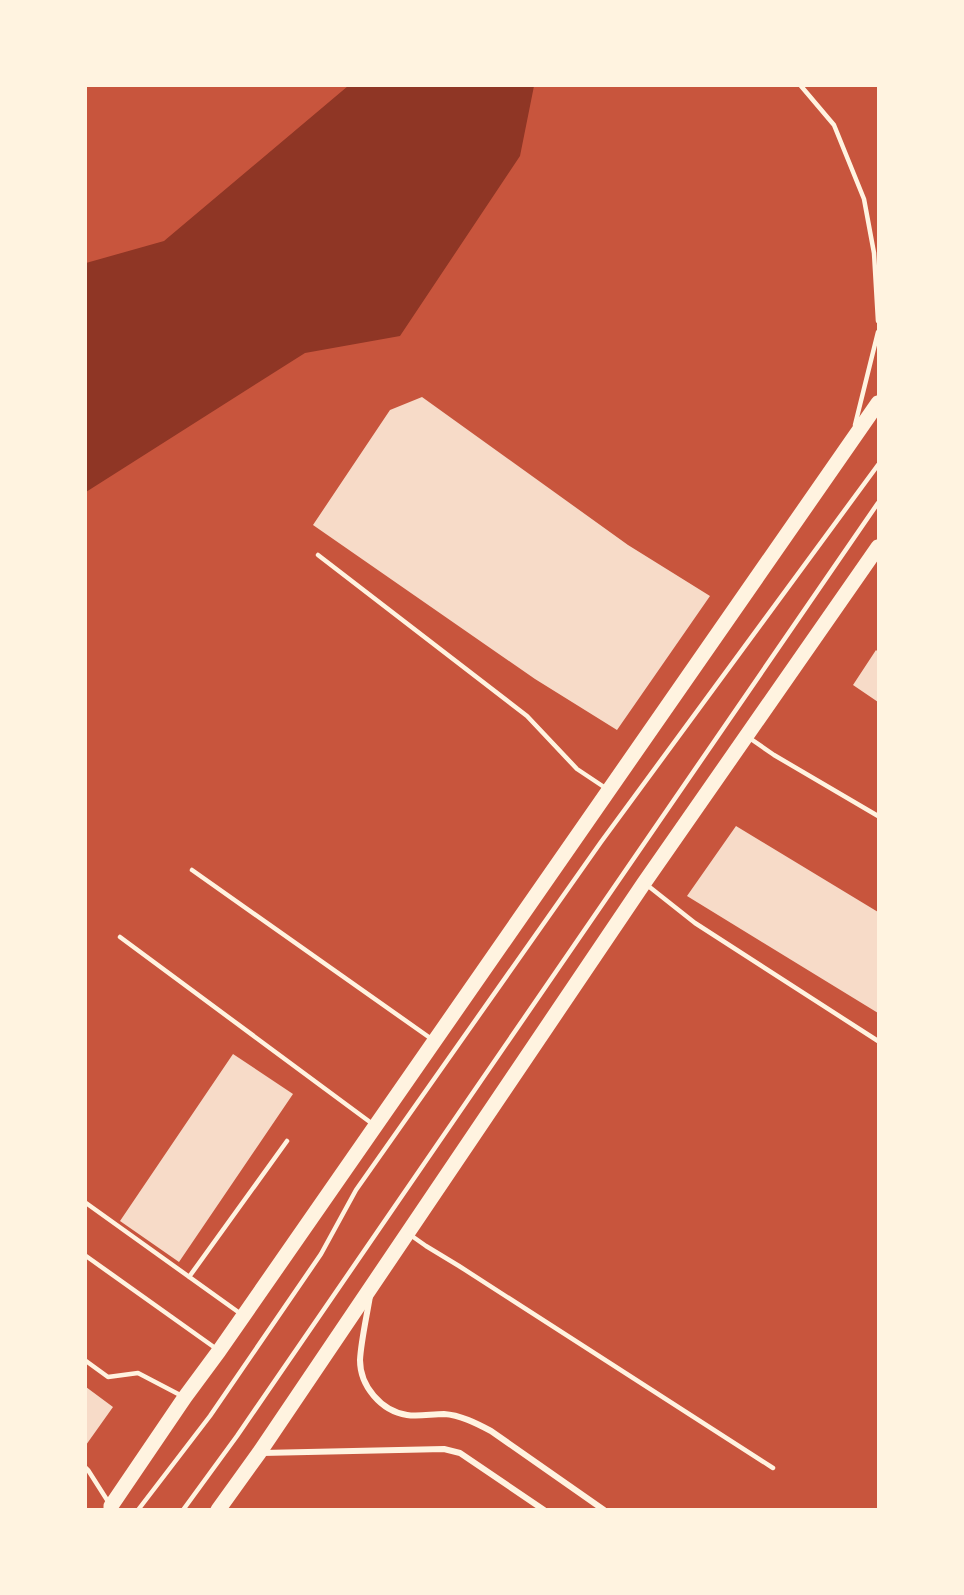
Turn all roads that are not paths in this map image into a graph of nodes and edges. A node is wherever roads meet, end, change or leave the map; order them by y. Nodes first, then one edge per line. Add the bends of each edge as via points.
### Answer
1 (801, 86) edge
2 (879, 321) edge
3 (879, 332) edge
4 (879, 403) edge
5 (851, 441) junction
6 (879, 465) edge
7 (879, 503) edge
8 (879, 548) edge
9 (318, 555) dead end
10 (747, 736) junction
11 (609, 791) junction
12 (879, 816) edge
13 (192, 870) dead end
14 (644, 883) junction
15 (120, 937) dead end
16 (436, 1041) junction
17 (879, 1041) edge
18 (376, 1126) junction
19 (287, 1141) dead end
20 (86, 1203) edge
21 (407, 1232) junction
22 (86, 1256) edge
23 (189, 1277) junction
24 (371, 1287) junction
25 (244, 1315) junction
26 (219, 1351) junction
27 (86, 1361) edge
28 (185, 1397) junction
29 (259, 1453) junction
30 (86, 1468) edge
31 (773, 1468) dead end
32 (111, 1508) edge
33 (138, 1509) edge
34 (183, 1509) edge
35 (218, 1509) edge
36 (544, 1509) edge
37 (604, 1509) edge

1 - 2 lane via 834,125 864,199 874,253
3 - 5 lane
4 - 5 main road
5 - 11 main road
6 - 33 lane via 601,842 356,1190 321,1254 210,1416
7 - 34 lane
8 - 10 main road
9 - 11 lane via 527,716 577,769
10 - 12 lane
10 - 14 main road
11 - 16 main road
13 - 16 lane
14 - 17 lane via 695,923
14 - 21 main road
15 - 18 lane
16 - 18 main road
18 - 25 main road
19 - 23 lane
20 - 23 lane
21 - 24 main road
21 - 31 lane
22 - 26 lane
23 - 25 lane
24 - 29 main road
24 - 37 street via 360,1361 375,1400 408,1415 447,1414 471,1421
25 - 26 main road
26 - 28 main road
27 - 28 lane via 108,1377 138,1373
28 - 32 main road
29 - 35 main road
29 - 36 street via 444,1449 460,1452
30 - 32 lane

